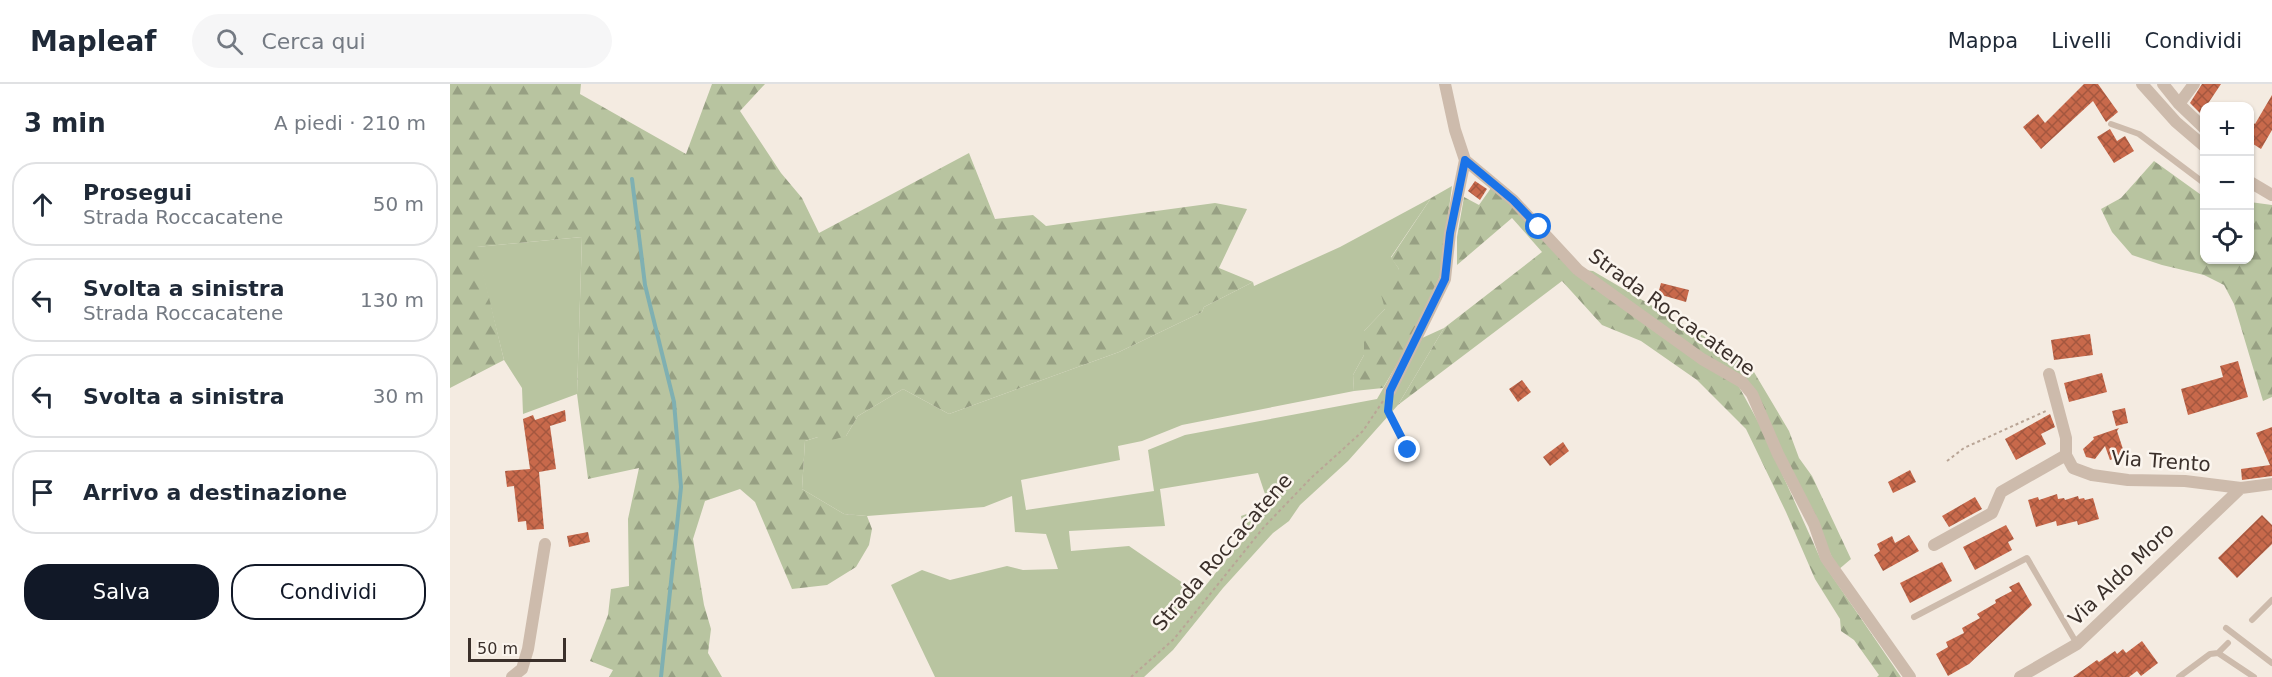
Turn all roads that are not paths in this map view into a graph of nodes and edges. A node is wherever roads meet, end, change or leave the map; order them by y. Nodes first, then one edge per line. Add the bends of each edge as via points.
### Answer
1 (1445, 84) edge
2 (2142, 84) edge
3 (2163, 84) edge
4 (2194, 84) edge
5 (2179, 104) junction
6 (2200, 123) edge
7 (2111, 124) dead end
8 (2200, 142) edge
9 (1465, 160) junction
10 (2200, 179) edge
11 (2049, 374) dead end
12 (1390, 391) road end
13 (2066, 455) junction
14 (2272, 484) edge
15 (2241, 488) junction
16 (545, 544) dead end
17 (1934, 545) dead end
18 (2272, 600) edge
19 (1914, 617) dead end
20 (2252, 620) dead end
21 (2226, 628) dead end
22 (2228, 643) dead end
23 (2077, 644) junction
24 (2218, 653) junction
25 (2272, 663) edge
26 (512, 677) edge
27 (1910, 677) edge
28 (2020, 677) edge
29 (2179, 677) edge
30 (2254, 677) edge

1 - 9 street
2 - 8 street
3 - 5 street
4 - 5 street
5 - 6 street
7 - 10 lane via 2139,134
9 - 12 street via 1445,279
9 - 27 street, Strada Roccacatene via 1513,200 1578,270 1702,359 1742,382 1752,394 1814,524 1826,558
11 - 13 street via 2066,438
13 - 15 street, Via Trento via 2073,468 2092,475
13 - 17 street via 2001,492 1992,513
14 - 15 street, Via Trento
15 - 23 street, Via Aldo Moro
16 - 26 street via 528,649 522,669
18 - 20 lane
19 - 23 lane via 2027,558
21 - 25 lane
22 - 24 lane
23 - 28 street, Via Aldo Moro
24 - 29 lane via 2210,654
24 - 30 lane

